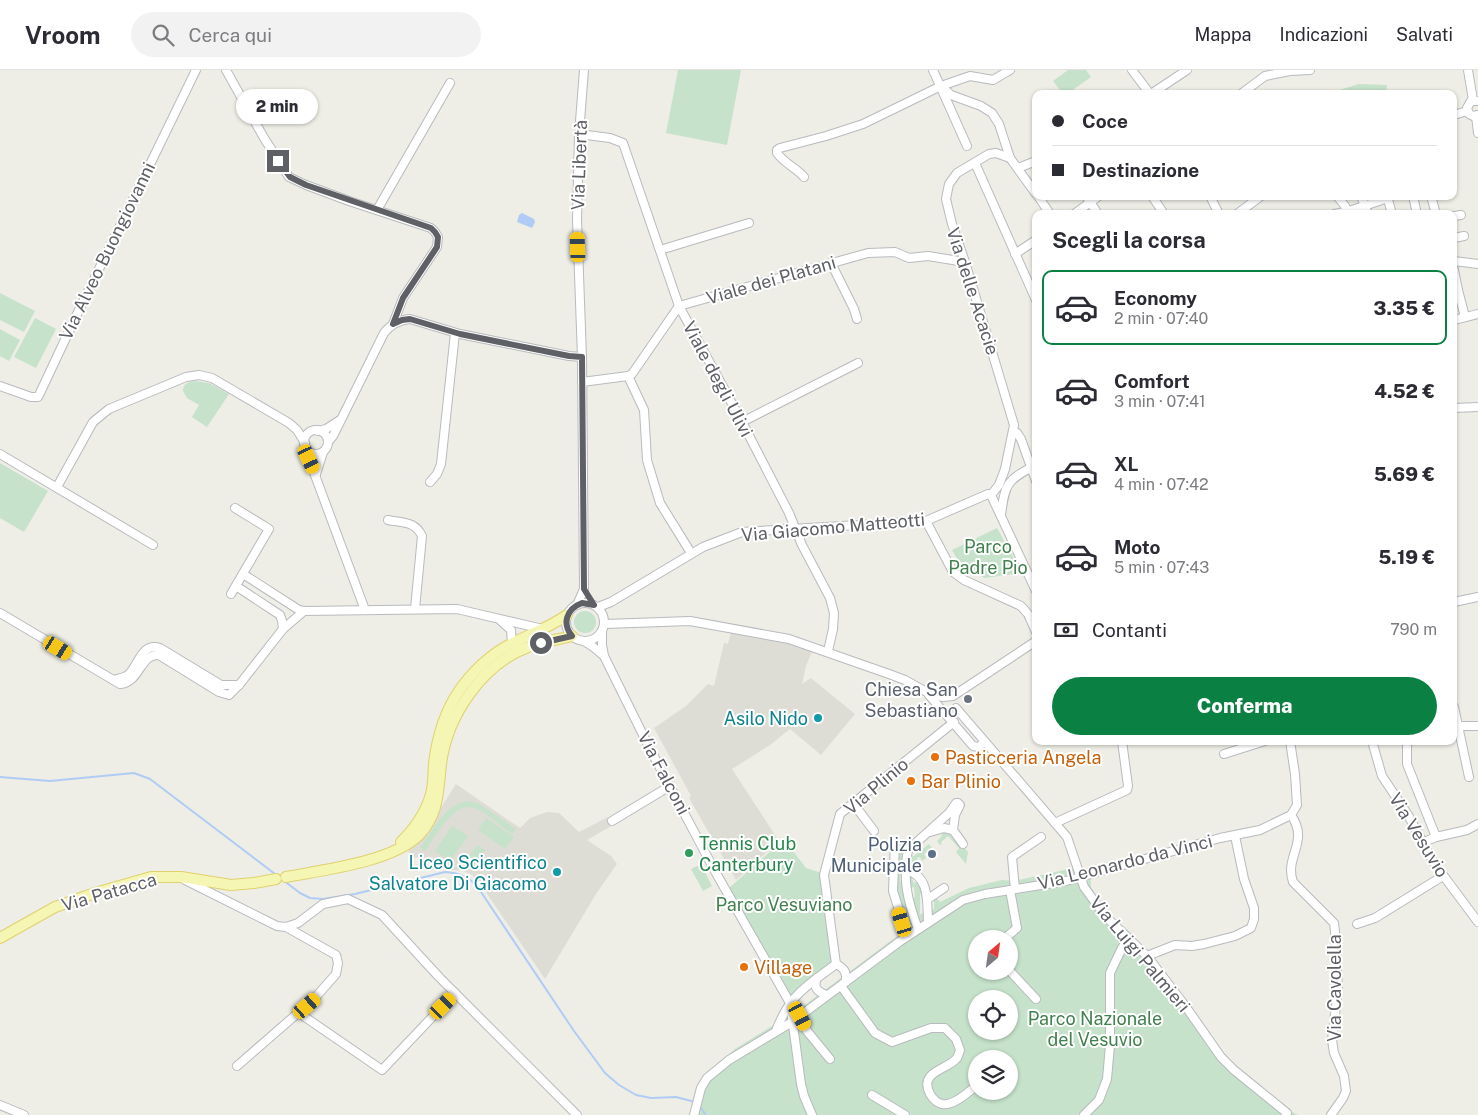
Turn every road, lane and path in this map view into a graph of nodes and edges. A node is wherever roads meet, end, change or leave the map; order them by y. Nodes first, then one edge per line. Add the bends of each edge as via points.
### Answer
1 (196, 70) edge
2 (226, 70) edge
3 (584, 70) edge
4 (933, 70) edge
5 (1010, 70) edge
6 (1132, 70) edge
7 (1188, 70) edge
8 (1310, 70) edge
9 (1468, 70) edge
10 (1290, 71) edge
11 (450, 82) dead end
12 (941, 86) junction
13 (1148, 90) edge
14 (1157, 90) edge
15 (1246, 90) edge
16 (1476, 101) edge
17 (1467, 111) junction
18 (1457, 114) edge
19 (1477, 116) edge
20 (1478, 133) edge
21 (579, 134) junction
22 (1002, 134) junction
23 (967, 146) dead end
24 (989, 154) junction
25 (1010, 158) junction
26 (1032, 162) edge
27 (975, 163) junction
28 (1018, 168) junction
29 (804, 177) dead end
30 (1032, 188) edge
31 (1087, 200) edge
32 (1256, 200) edge
33 (1383, 200) edge
34 (377, 210) junction
35 (1078, 210) edge
36 (1242, 210) edge
37 (1367, 210) edge
38 (749, 223) dead end
39 (1464, 236) dead end
40 (1457, 237) edge
41 (1032, 243) edge
42 (660, 250) junction
43 (1015, 254) junction
44 (1457, 260) edge
45 (965, 262) junction
46 (831, 263) junction
47 (1478, 264) edge
48 (1032, 291) edge
49 (1457, 294) edge
50 (679, 306) junction
51 (1478, 314) edge
52 (1466, 317) junction
53 (1457, 319) edge
54 (857, 320) dead end
55 (393, 324) junction
56 (455, 333) junction
57 (582, 357) junction
58 (858, 363) dead end
59 (628, 376) junction
60 (582, 382) junction
61 (0, 386) edge
62 (1478, 407) edge
63 (1457, 408) edge
64 (340, 420) junction
65 (742, 422) junction
66 (289, 423) junction
67 (315, 431) junction
68 (1014, 431) junction
69 (328, 442) junction
70 (306, 446) junction
71 (322, 452) junction
72 (0, 454) edge
73 (1032, 462) edge
74 (1032, 467) edge
75 (1005, 469) junction
76 (316, 474) junction
77 (1013, 478) junction
78 (430, 482) dead end
79 (57, 487) junction
80 (991, 495) junction
81 (235, 508) dead end
82 (1001, 517) junction
83 (388, 520) dead end
84 (926, 521) junction
85 (795, 529) junction
86 (153, 545) dead end
87 (691, 553) junction
88 (243, 574) junction
89 (1032, 575) edge
90 (584, 589) junction
91 (1478, 597) edge
92 (280, 598) junction
93 (1457, 601) edge
94 (577, 605) junction
95 (596, 606) junction
96 (269, 608) junction
97 (415, 609) junction
98 (365, 610) junction
99 (304, 611) junction
100 (0, 613) edge
101 (567, 615) junction
102 (499, 619) junction
103 (1032, 623) edge
104 (604, 628) junction
105 (283, 629) junction
106 (544, 629) junction
107 (572, 636) junction
108 (584, 642) junction
109 (512, 643) junction
110 (1032, 644) edge
111 (828, 651) junction
112 (604, 656) junction
113 (927, 693) junction
114 (953, 696) junction
115 (956, 708) junction
116 (954, 722) junction
117 (1457, 726) joint
118 (1478, 726) edge
119 (984, 742) junction
120 (1123, 745) edge
121 (1252, 745) edge
122 (1291, 745) edge
123 (1373, 745) edge
124 (1407, 745) edge
125 (1224, 754) dead end
126 (1469, 777) dead end
127 (670, 786) junction
128 (853, 803) junction
129 (1291, 815) junction
130 (612, 821) dead end
131 (1055, 823) junction
132 (1478, 824) edge
133 (874, 830) dead end
134 (953, 830) junction
135 (926, 833) junction
136 (1235, 836) junction
137 (1041, 837) dead end
138 (1436, 837) junction
139 (895, 842) dead end
140 (1422, 843) junction
141 (963, 844) dead end
142 (387, 853) junction
143 (906, 870) junction
144 (1443, 876) junction
145 (181, 877) junction
146 (1081, 877) junction
147 (944, 888) dead end
148 (1013, 890) junction
149 (928, 900) junction
150 (1475, 911) edge
151 (928, 922) junction
152 (1478, 922) edge
153 (1357, 924) dead end
154 (286, 926) junction
155 (918, 929) junction
156 (1015, 930) edge
157 (907, 936) junction
158 (0, 938) edge
159 (1129, 938) junction
160 (1146, 956) junction
161 (836, 964) junction
162 (817, 978) junction
163 (1018, 980) edge
164 (844, 984) junction
165 (804, 988) junction
166 (455, 993) junction
167 (826, 995) junction
168 (1036, 999) dead end
169 (817, 1002) junction
170 (790, 1003) junction
171 (299, 1013) junction
172 (802, 1015) junction
173 (792, 1022) junction
174 (776, 1031) junction
175 (830, 1059) dead end
176 (237, 1066) dead end
177 (968, 1092) edge
178 (872, 1095) dead end
179 (0, 1105) edge
180 (696, 1107) edge
181 (1288, 1114) edge
182 (24, 1115) edge
183 (576, 1115) edge
184 (812, 1115) edge
185 (905, 1115) edge
186 (1084, 1115) edge
187 (1331, 1115) edge

1 - 61 street, Via Alveo Buongiovanni via 38,397
2 - 34 street via 290,177
3 - 21 street, Via Libertà
4 - 12 street
5 - 12 street via 993,80 970,76
6 - 13 street
7 - 14 street
8 - 10 street
9 - 16 street
10 - 15 street via 1265,76
11 - 34 street
12 - 22 street via 951,95 992,113
12 - 23 street
12 - 29 street via 863,124 777,150 780,158
16 - 17 street via 1468,103
17 - 18 street
17 - 19 street
19 - 20 street
21 - 42 street, Viale degli Ulivi via 623,143
21 - 57 street, Via Libertà
22 - 24 street via 998,146
22 - 25 street
24 - 25 street
24 - 27 street, Via delle Acacie
25 - 28 street
26 - 28 street
27 - 43 street
27 - 45 street, Via delle Acacie via 952,178 946,199
28 - 30 street
31 - 35 street
32 - 36 street
33 - 37 street
34 - 55 street via 431,228 439,241 403,298
38 - 42 street
39 - 40 street
41 - 43 street
42 - 50 street, Viale degli Ulivi
43 - 48 street
44 - 47 street
45 - 46 street, Viale dei Platani via 928,256 909,258 895,252 868,253
45 - 68 street, Via delle Acacie via 1013,417
46 - 50 street, Viale dei Platani
46 - 54 street
49 - 52 street
50 - 59 street
50 - 65 street, Viale degli Ulivi
51 - 52 street
52 - 53 street
55 - 56 street via 410,319
55 - 64 street via 384,333
56 - 57 street
56 - 78 street via 441,464
57 - 60 street, Via Libertà
58 - 65 street
59 - 60 street
59 - 87 street via 644,410 647,460 660,503
60 - 90 street, Via Libertà
62 - 63 street
64 - 67 street via 326,429
64 - 69 street
65 - 85 street, Viale degli Ulivi
66 - 67 street
66 - 70 street
66 - 79 street via 212,378 193,375 101,415 93,422
67 - 69 street via 326,436
67 - 70 street via 306,436
68 - 73 street, Via delle Acacie
68 - 75 street, Via delle Acacie
69 - 71 street
70 - 71 street via 312,453
70 - 76 street
71 - 76 street
72 - 79 street
74 - 77 street
75 - 77 street
75 - 80 street, Via delle Acacie via 999,486
76 - 98 street
77 - 82 street via 1004,494
79 - 86 street
80 - 82 street
80 - 84 street, Via Giacomo Matteotti
81 - 88 street via 270,529
82 - 89 street
83 - 97 street via 413,524 420,529
84 - 85 street, Via Giacomo Matteotti
84 - 103 street via 953,572 1021,606
85 - 87 street, Via Giacomo Matteotti via 742,532
85 - 111 street, Viale degli Ulivi via 833,606 833,629
87 - 95 street, Via Giacomo Matteotti via 611,602
88 - 92 street
88 - 96 street via 234,590
90 - 94 street, Via Libertà
90 - 95 street
91 - 93 street
92 - 96 street via 271,598
92 - 99 street
94 - 95 street via 589,603
94 - 101 street
95 - 104 street via 602,612
96 - 105 street via 280,616
97 - 98 street
97 - 102 street via 458,609
98 - 99 street
99 - 105 street
100 - 105 street via 120,684 130,681 146,660 159,655 229,695
101 - 106 main road
101 - 107 street via 566,626
102 - 106 street
102 - 109 street via 512,630
104 - 108 street via 595,639
104 - 111 street via 690,621 789,639
104 - 112 street, Via Falconi
106 - 109 main road
107 - 108 street
107 - 142 main road via 529,646 512,654 496,664 477,684 465,700 447,739 439,795 427,825 408,843
108 - 112 street, Via Falconi
109 - 142 main road via 470,677 456,695 441,732 432,792 426,807 410,834
110 - 114 street
111 - 113 street via 905,680
112 - 127 street, Via Falconi
113 - 114 street
113 - 116 street
114 - 115 street
115 - 116 street
115 - 119 street, Via Luigi Palmieri
116 - 119 street via 973,746 979,747
116 - 128 street, Via Plinio
117 - 118 street
117 - 126 street
119 - 131 street, Via Luigi Palmieri
120 - 131 street via 1127,790
121 - 125 street
122 - 129 street via 1297,805
123 - 140 street, Via Vesuvio via 1382,776
124 - 138 street via 1407,764
127 - 130 street
127 - 170 street, Via Falconi
128 - 133 street
128 - 161 street, Via Plinio via 840,814 824,875
129 - 136 street, Via Leonardo da Vinci via 1260,830
129 - 187 street, Via Cavolella via 1299,828 1292,863 1293,882 1334,923 1338,989 1332,1040 1346,1091
131 - 146 street, Via Luigi Palmieri via 1067,838
132 - 138 street
134 - 135 street via 944,828
134 - 135 street via 958,802
134 - 141 street
135 - 143 street via 908,850
136 - 146 street, Via Leonardo da Vinci
136 - 160 street via 1254,908 1251,928 1235,936 1192,946 1175,945
137 - 148 street via 1012,857
138 - 140 street
139 - 157 street via 892,891
140 - 144 street, Via Vesuvio
142 - 145 main road, Via Patacca via 365,861 254,883 230,884
143 - 149 street via 920,877
143 - 155 street via 910,908
144 - 150 street, Via Vesuvio
144 - 153 street via 1375,918
145 - 154 street via 277,926
145 - 158 main road, Via Patacca via 151,876 96,893 55,907
146 - 148 street, Via Leonardo da Vinci
146 - 159 street, Via Luigi Palmieri via 1084,887 1106,917
147 - 149 street
148 - 151 street, Via Leonardo da Vinci via 963,900
148 - 156 street
149 - 151 street
150 - 152 street, Via Vesuvio
151 - 155 street, Via Leonardo da Vinci
154 - 166 street via 298,922 323,904 348,899 382,915
154 - 171 street via 336,956 338,963 336,974
155 - 157 street, Via Leonardo da Vinci
157 - 164 street, Via Leonardo da Vinci
159 - 160 street, Via Luigi Palmieri
159 - 186 street via 1110,973 1107,1079 1099,1100
160 - 181 street, Via Luigi Palmieri via 1221,1057
161 - 162 street
161 - 164 street, Via Plinio via 847,973
162 - 165 street
162 - 167 street via 815,988
163 - 168 street
164 - 167 street, Via Leonardo da Vinci
164 - 177 street via 874,1033 892,1042 931,1028 946,1028 956,1039 960,1050 956,1059 935,1071 928,1080 928,1089 940,1104 950,1104
165 - 169 street via 814,992
165 - 170 street
166 - 171 street via 382,1070
166 - 183 street
167 - 169 street, Via Leonardo da Vinci
169 - 172 street
170 - 172 street
170 - 173 street, Via Falconi
170 - 174 street
171 - 176 street
172 - 173 street
172 - 175 street via 807,1031
173 - 174 street
173 - 184 street, Via Falconi via 803,1090
174 - 180 street via 707,1078
178 - 185 street
179 - 182 street

